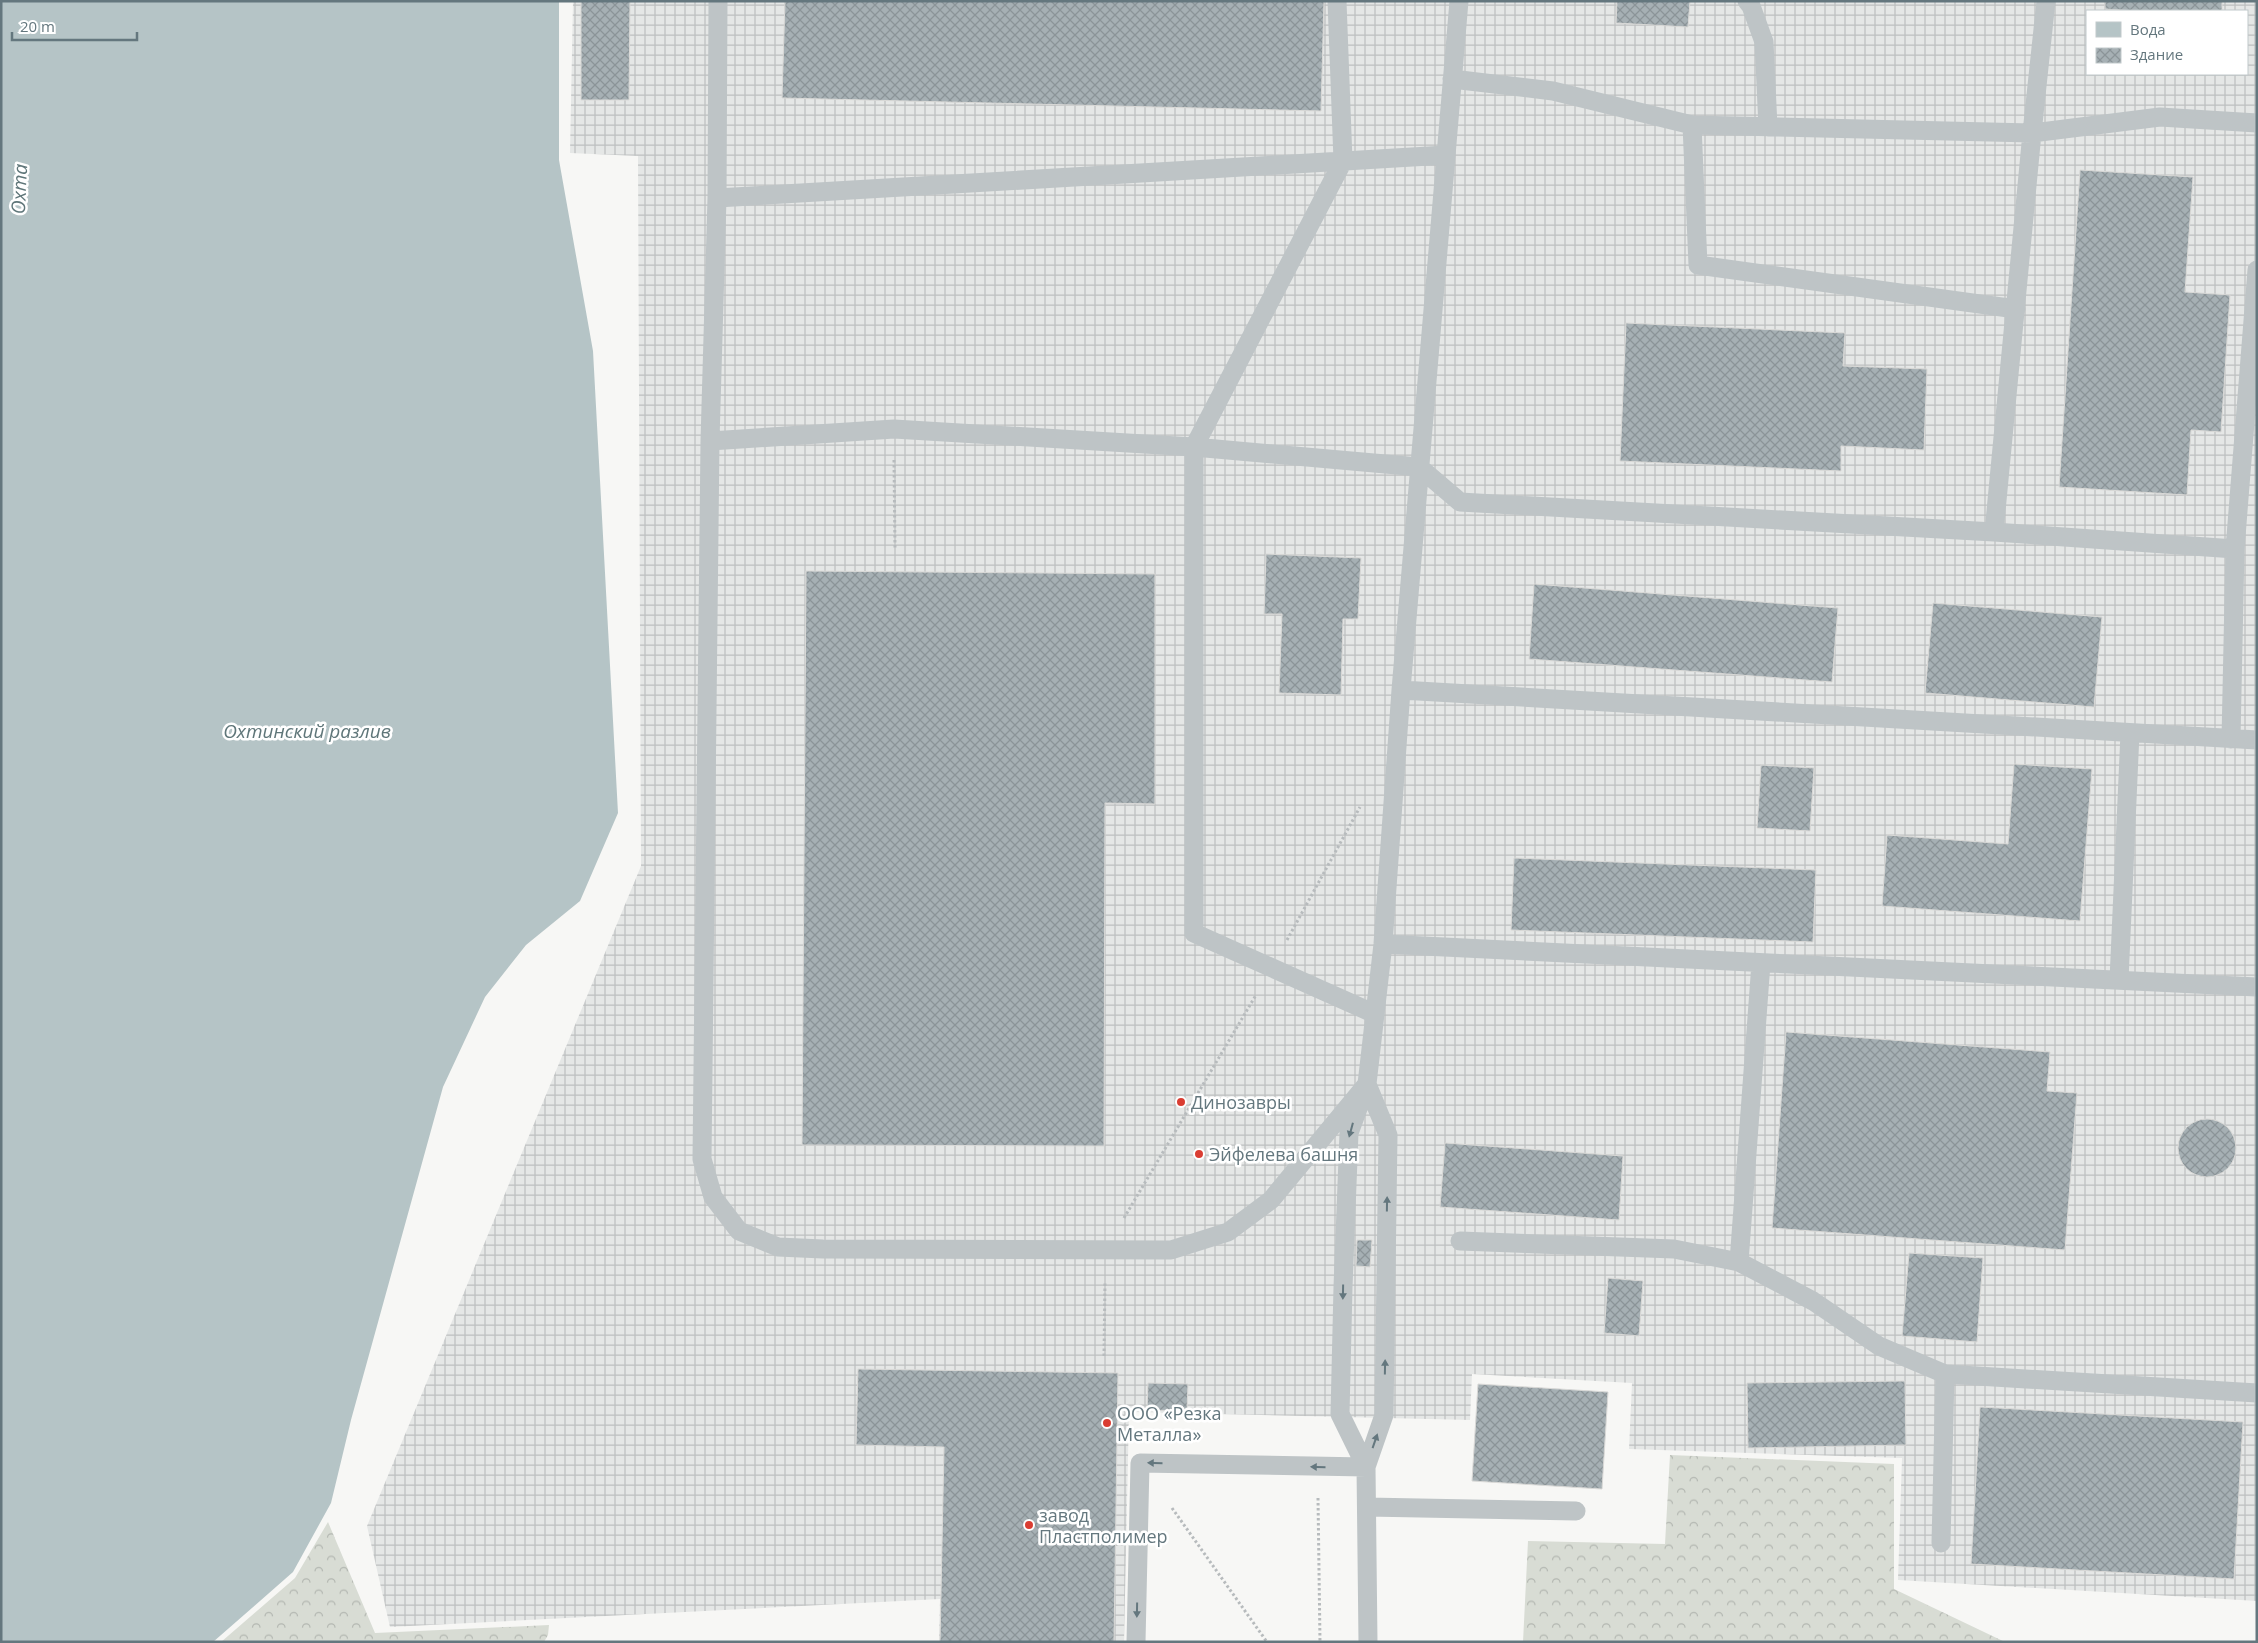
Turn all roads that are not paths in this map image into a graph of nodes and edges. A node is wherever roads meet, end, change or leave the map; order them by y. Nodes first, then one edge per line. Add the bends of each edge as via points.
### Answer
1 (718, 1) edge
2 (1337, 1) edge
3 (1459, 1) edge
4 (1747, 1) edge
5 (2046, 1) edge
6 (1452, 79) junction
7 (2257, 123) edge
8 (1692, 125) junction
9 (1768, 127) junction
10 (2032, 133) junction
11 (1446, 155) junction
12 (1344, 161) junction
13 (717, 198) junction
14 (2257, 270) edge
15 (2016, 309) junction
16 (710, 441) junction
17 (1194, 447) junction
18 (1419, 467) junction
19 (1994, 532) junction
20 (2235, 549) junction
21 (1401, 690) junction
22 (2130, 733) junction
23 (2231, 739) junction
24 (2257, 740) edge
25 (1383, 944) junction
26 (1761, 964) junction
27 (2119, 980) junction
28 (2257, 987) edge
29 (1375, 1014) junction
30 (1367, 1084) junction
31 (1460, 1241) dead end
32 (1739, 1262) junction
33 (1945, 1374) junction
34 (2257, 1393) edge
35 (1366, 1467) junction
36 (1367, 1507) junction
37 (1576, 1511) dead end
38 (1941, 1543) dead end
39 (1136, 1642) edge
40 (1368, 1642) edge

1 - 13 lane
2 - 12 lane
3 - 6 lane
4 - 9 lane via 1764,42
5 - 10 lane
6 - 8 lane via 1552,91
6 - 11 lane
7 - 10 lane via 2160,117
8 - 9 lane
8 - 15 lane via 1698,266
9 - 10 lane
10 - 15 lane
11 - 12 lane
11 - 18 lane
12 - 13 lane
12 - 17 lane
13 - 16 lane
14 - 20 lane
15 - 19 lane
16 - 17 lane via 894,429
16 - 30 lane via 702,1158 713,1198 740,1231 778,1247 823,1250 1170,1250 1228,1232 1271,1200
17 - 18 lane
17 - 29 lane via 1194,934
18 - 19 lane via 1460,502
18 - 21 lane
19 - 20 lane
20 - 23 lane
21 - 22 lane
21 - 25 lane
22 - 23 lane
22 - 27 lane
23 - 24 lane
25 - 26 lane
25 - 29 lane
26 - 27 lane
26 - 32 lane
27 - 28 lane
29 - 30 lane
35 -> 30 lane via 1384,1415 1388,1144 1388,1135
30 -> 35 lane via 1349,1133 1340,1414
31 - 32 lane via 1674,1249
32 - 33 lane via 1813,1301 1879,1346
33 - 34 lane
33 - 38 lane
35 - 36 lane
35 -> 39 lane via 1140,1463
36 - 37 lane
36 - 40 lane

